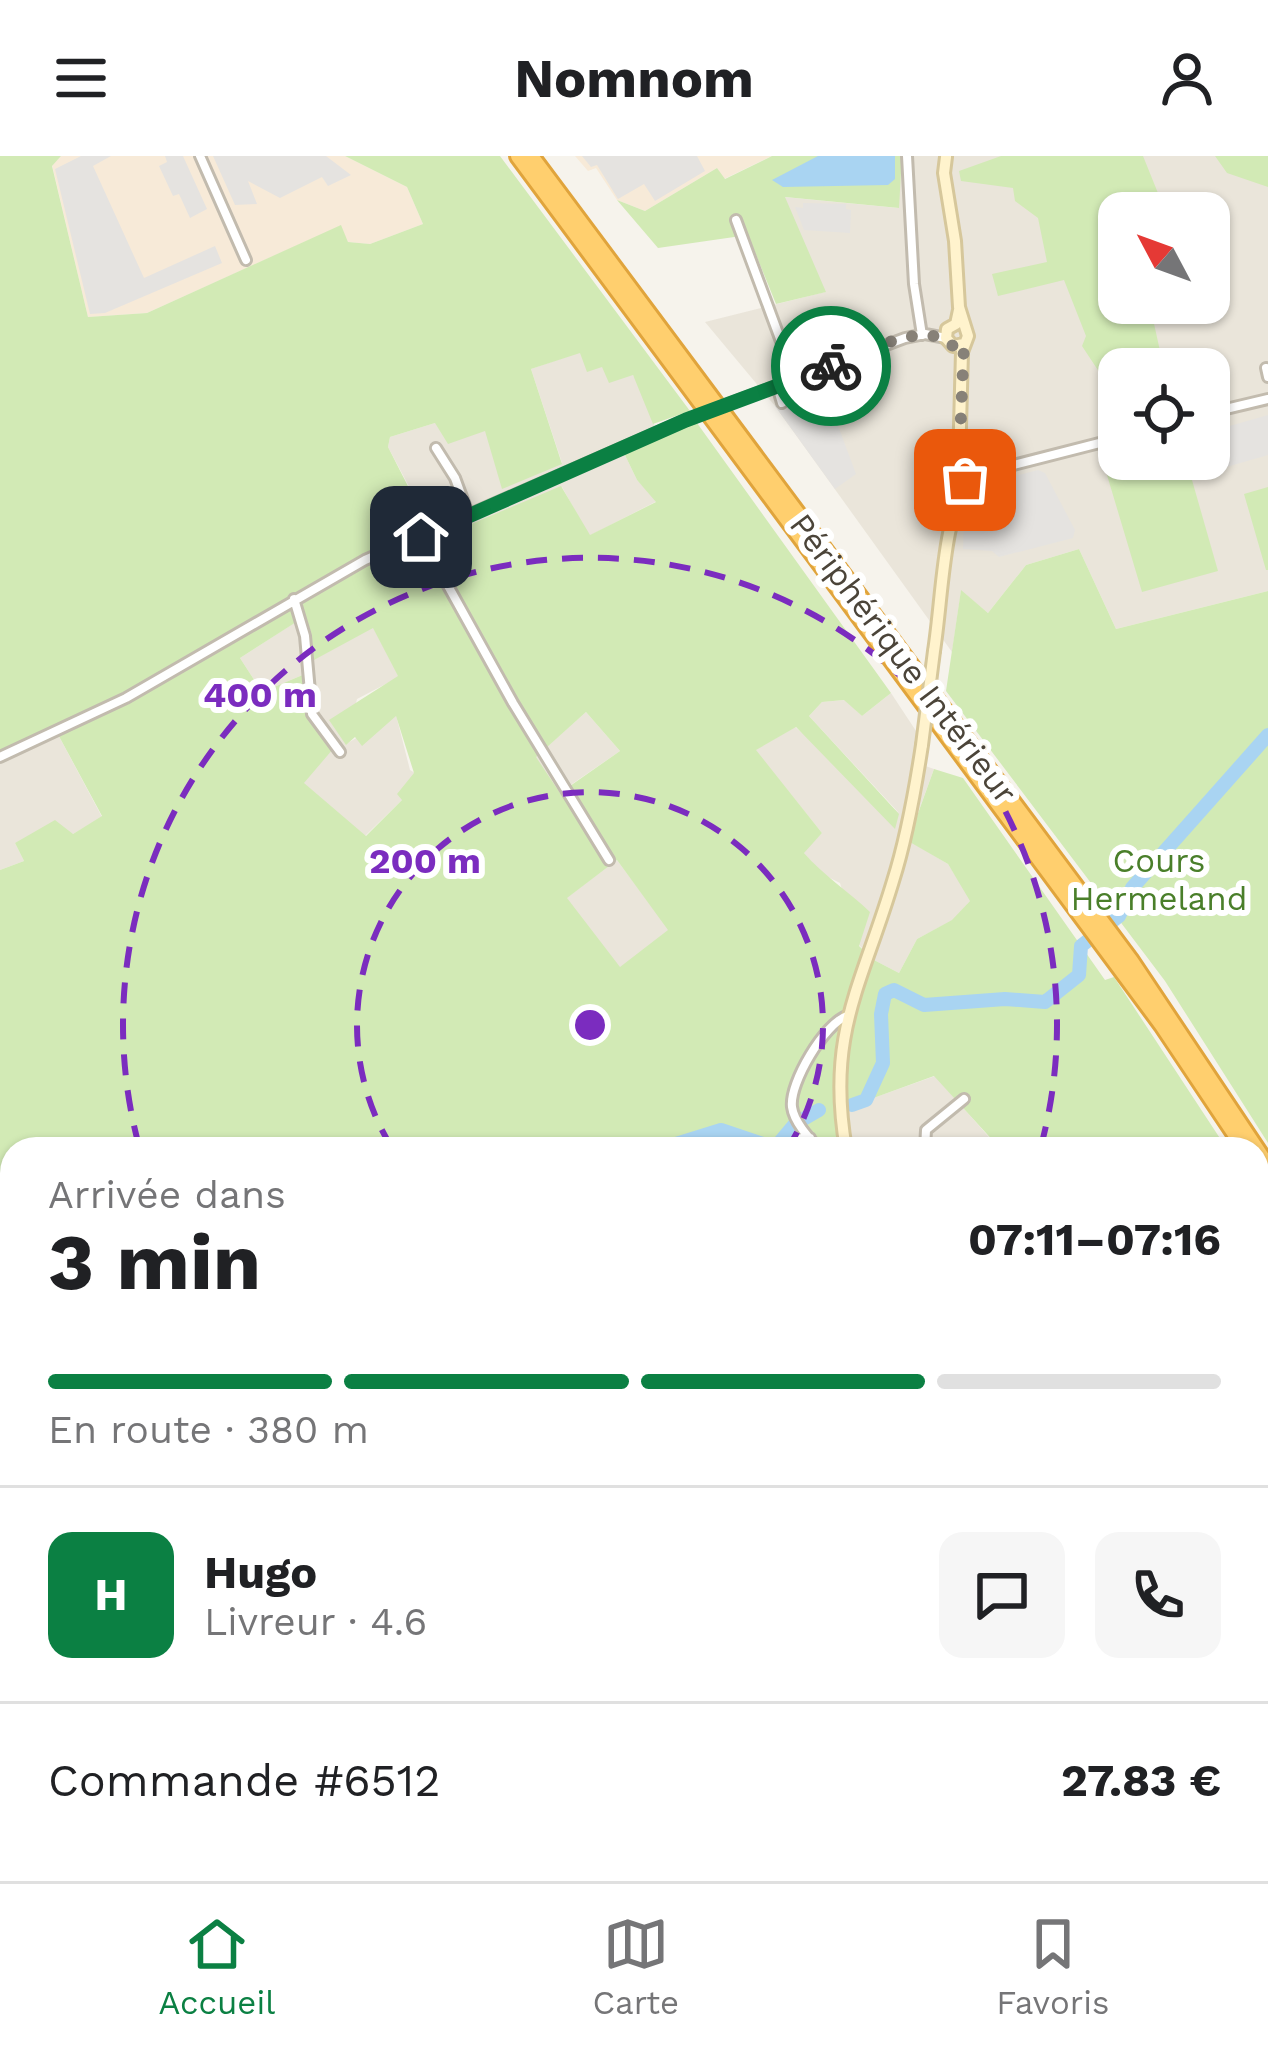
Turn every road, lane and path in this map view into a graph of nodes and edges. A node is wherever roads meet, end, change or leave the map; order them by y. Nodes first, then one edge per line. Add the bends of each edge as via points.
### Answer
1 (200, 156) edge
2 (518, 156) edge
3 (532, 156) edge
4 (907, 156) edge
5 (947, 156) edge
6 (736, 220) dead end
7 (246, 260) dead end
8 (960, 325) junction
9 (922, 335) junction
10 (946, 338) junction
11 (964, 344) junction
12 (795, 379) junction
13 (777, 386) junction
14 (1268, 399) edge
15 (782, 403) dead end
16 (1230, 408) edge
17 (1098, 443) edge
18 (436, 448) dead end
19 (967, 476) junction
20 (469, 516) junction
21 (421, 537) junction
22 (294, 599) junction
23 (340, 752) dead end
24 (0, 758) edge
25 (609, 860) dead end
26 (1084, 910) junction
27 (1125, 966) junction
28 (847, 1016) junction
29 (964, 1099) dead end
30 (809, 1137) edge
31 (845, 1137) edge
32 (926, 1137) edge
33 (1236, 1137) edge
34 (1247, 1137) edge

1 - 7 street
2 - 26 highway
3 - 26 highway, Périphérique Intérieur
4 - 9 street
5 - 8 street
6 - 12 street
8 - 10 street via 947,328
8 - 11 street
9 - 10 street
9 - 12 street
10 - 11 street
11 - 19 street via 954,473
12 - 13 street
13 - 15 street
13 - 20 street, bridge
14 - 16 street
17 - 19 street
18 - 20 street
19 - 28 street, bridge via 954,507 922,746 894,880
20 - 21 street
21 - 22 street
21 - 25 street
22 - 23 street via 312,714
22 - 24 street via 126,698
26 - 27 highway, Périphérique Intérieur
27 - 33 highway
27 - 34 highway, Périphérique Intérieur
28 - 30 street via 834,1022 794,1086 795,1118
28 - 31 street via 838,1074
29 - 32 street

